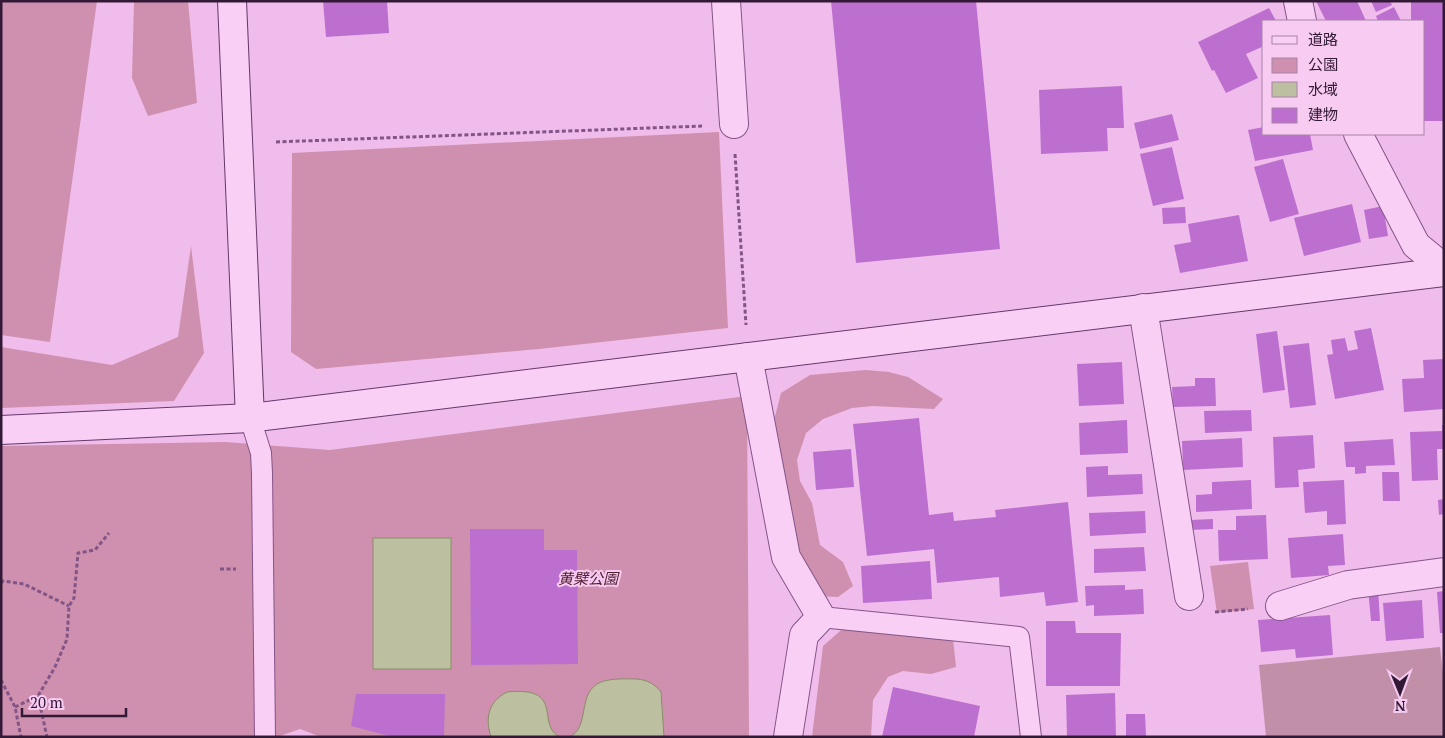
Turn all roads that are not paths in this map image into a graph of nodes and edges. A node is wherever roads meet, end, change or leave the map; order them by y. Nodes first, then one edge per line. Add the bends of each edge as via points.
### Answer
1 (232, 1) edge
2 (726, 1) edge
3 (1298, 1) edge
4 (1302, 20) edge
5 (734, 124) road end
6 (1359, 135) edge
7 (1444, 270) edge
8 (1143, 308) junction
9 (747, 345) junction
10 (250, 418) junction
11 (1, 430) edge
12 (1444, 572) edge
13 (1189, 596) road end
14 (1280, 606) road end
15 (821, 617) junction
16 (266, 737) edge
17 (788, 737) edge
18 (1031, 737) edge

1 - 10 street
2 - 5 street
3 - 4 street
6 - 7 street via 1416,245
7 - 8 street
8 - 9 street
8 - 13 street
9 - 10 street
9 - 15 street via 786,557
10 - 11 street
10 - 16 lane via 261,453
12 - 14 street via 1348,585
15 - 17 street via 804,635
15 - 18 lane via 1019,637

